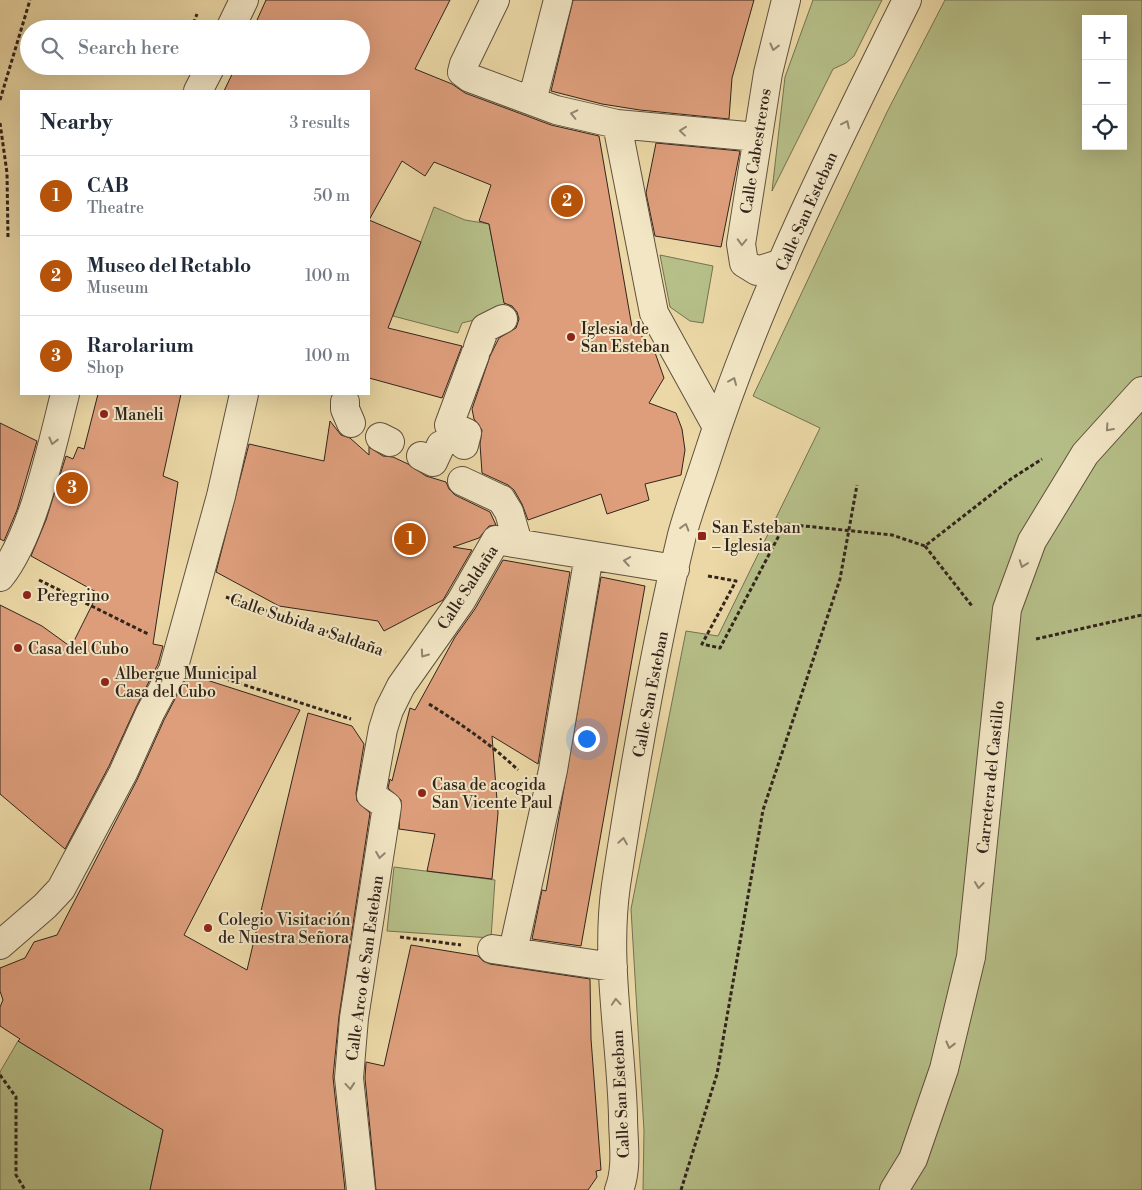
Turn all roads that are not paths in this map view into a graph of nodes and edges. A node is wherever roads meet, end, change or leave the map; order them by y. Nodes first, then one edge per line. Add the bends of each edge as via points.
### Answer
1 (244, 0) edge
2 (495, 0) edge
3 (558, 0) edge
4 (786, 0) edge
5 (907, 0) edge
6 (234, 20) edge
7 (206, 75) edge
8 (199, 90) edge
9 (532, 101) junction
10 (617, 124) junction
11 (744, 136) junction
12 (782, 263) junction
13 (503, 319) dead end
14 (1142, 392) edge
15 (65, 395) edge
16 (244, 395) edge
17 (717, 427) junction
18 (518, 543) junction
19 (589, 555) junction
20 (675, 569) junction
21 (5, 571) edge
22 (387, 806) joint
23 (0, 945) edge
24 (613, 966) junction
25 (361, 1190) edge
26 (619, 1190) edge
27 (894, 1190) edge

1 - 6 street
2 - 9 street, Calle Cabestreros via 462,72
3 - 9 street
4 -> 11 street, Calle Cabestreros via 768,74
12 -> 5 street, Calle San Esteban
7 - 8 street
10 -> 9 street, Calle Cabestreros
11 -> 10 street, Calle Cabestreros
10 - 17 street via 654,312
11 -> 12 street, Calle Cabestreros via 741,244 744,263 758,271
17 -> 12 street, Calle San Esteban via 727,394
13 - 18 street via 485,328 476,351 418,445 499,498 509,512
14 -> 27 street, Carretera del Castillo via 1085,454 1032,542 1007,609 972,956 944,1069 913,1159
15 -> 21 street via 46,469 25,530
16 - 23 street via 221,496 173,670 123,774 61,889
20 -> 17 street, Calle San Esteban
18 - 19 street, Calle Saldaña
18 -> 22 street, Calle Saldaña via 496,540 461,601 401,686 389,710 371,796
20 -> 19 street, Calle Saldaña
19 - 24 street via 544,782 502,949
24 -> 20 street, Calle San Esteban via 613,905 622,846 645,709
22 -> 25 street, Calle Arco de San Esteban via 354,1018 349,1078
26 -> 24 street, Calle San Esteban via 624,1176 622,1093

